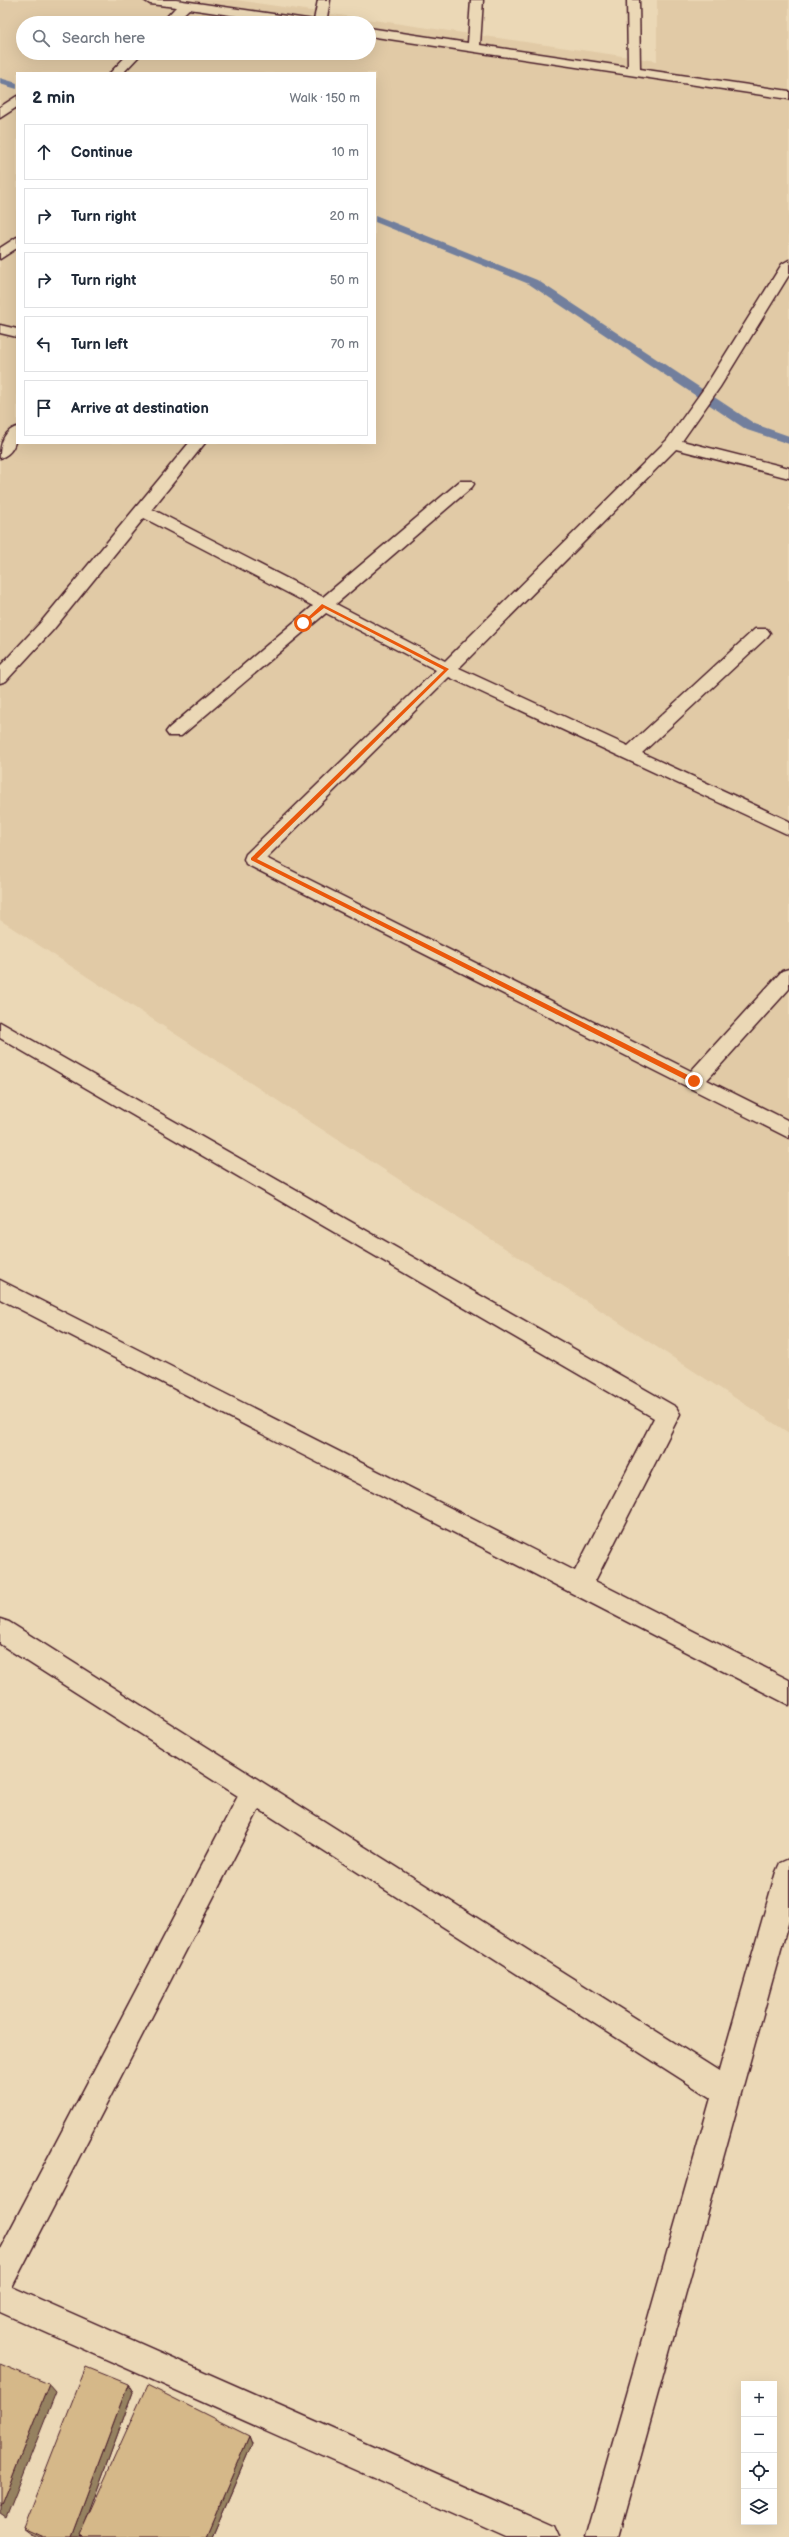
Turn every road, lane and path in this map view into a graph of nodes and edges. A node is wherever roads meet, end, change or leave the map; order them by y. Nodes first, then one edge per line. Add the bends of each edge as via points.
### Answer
1 (150, 0) edge
2 (324, 0) edge
3 (477, 0) edge
4 (634, 0) edge
5 (186, 5) junction
6 (174, 16) edge
7 (263, 16) edge
8 (321, 16) edge
9 (376, 33) edge
10 (474, 47) junction
11 (129, 60) edge
12 (117, 72) edge
13 (634, 72) junction
14 (789, 95) edge
15 (16, 101) edge
16 (0, 114) edge
17 (16, 242) edge
18 (0, 255) edge
19 (789, 264) edge
20 (0, 329) edge
21 (16, 333) edge
22 (16, 433) edge
23 (673, 443) junction
24 (196, 444) edge
25 (0, 454) edge
26 (789, 473) edge
27 (466, 484) dead end
28 (142, 510) junction
29 (324, 605) junction
30 (761, 633) dead end
31 (447, 669) junction
32 (0, 677) edge
33 (175, 732) dead end
34 (629, 754) junction
35 (789, 829) edge
36 (789, 976) edge
37 (0, 1029) edge
38 (694, 1081) junction
39 (789, 1130) edge
40 (0, 1290) edge
41 (580, 1586) junction
42 (0, 1630) edge
43 (789, 1693) edge
44 (254, 1792) junction
45 (789, 1872) edge
46 (727, 2092) junction
47 (0, 2280) edge
48 (0, 2297) edge
49 (542, 2537) edge
50 (602, 2537) edge

1 - 5 street
2 - 8 street
3 - 10 street
4 - 13 street
5 - 6 street
5 - 7 street
9 - 10 street
10 - 13 street
11 - 12 street
13 - 14 street
15 - 16 street
17 - 18 street
19 - 23 street via 712,387
20 - 21 street
22 - 25 street
23 - 26 street
23 - 31 street
24 - 28 street
27 - 29 street
28 - 29 street
28 - 32 street via 47,626
29 - 31 street
29 - 33 street
30 - 34 street
31 - 34 street
31 - 38 street via 253,859
34 - 35 street
36 - 38 street
37 - 41 street via 668,1414
38 - 39 street
40 - 41 street
41 - 43 street
42 - 44 street
44 - 46 street
44 - 47 street
45 - 46 street
46 - 50 street
48 - 49 street

